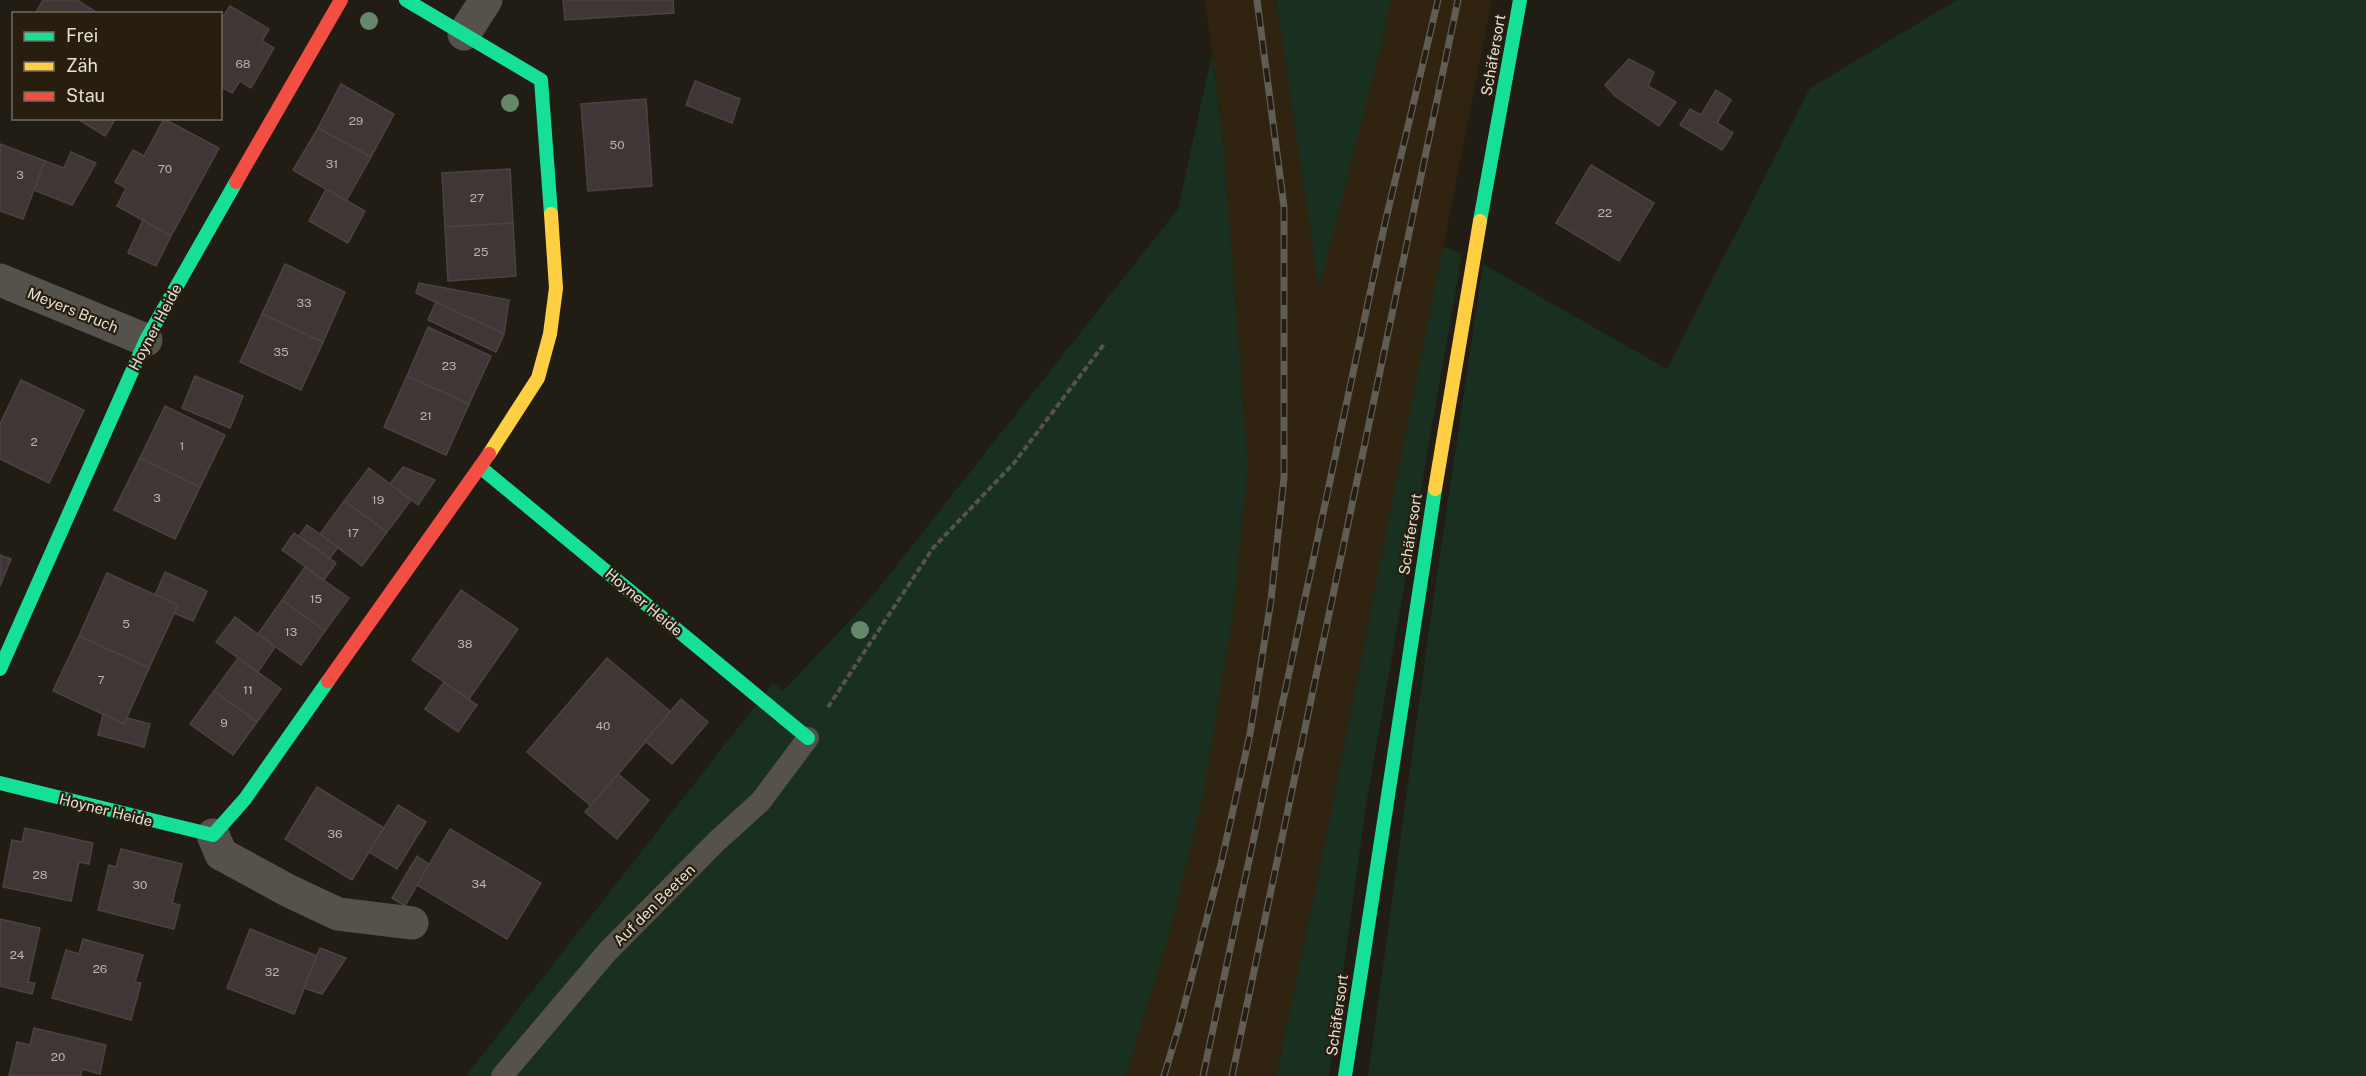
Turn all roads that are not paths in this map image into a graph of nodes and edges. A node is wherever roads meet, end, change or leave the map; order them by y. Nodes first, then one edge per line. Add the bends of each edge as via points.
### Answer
1 (341, 0) edge
2 (406, 0) edge
3 (486, 0) edge
4 (1520, 0) edge
5 (464, 34) junction
6 (0, 280) edge
7 (146, 340) junction
8 (480, 467) junction
9 (0, 669) edge
10 (808, 738) joint
11 (0, 783) edge
12 (213, 835) junction
13 (412, 923) dead end
14 (502, 1076) edge
15 (1345, 1076) edge

1 - 7 street, Hoyner Heide
2 - 5 street
3 - 5 street
4 - 15 street, Schäfersort via 1474,246 1399,706
5 - 8 street via 540,80 556,288 550,334 538,378
6 - 7 street, Meyers Bruch
7 - 9 street, Hoyner Heide
8 - 10 street, Hoyner Heide
8 - 12 street via 245,799
10 - 14 lane, Auf den Beeten via 761,801 608,951
11 - 12 street, Hoyner Heide
12 - 13 street via 221,854 338,914

